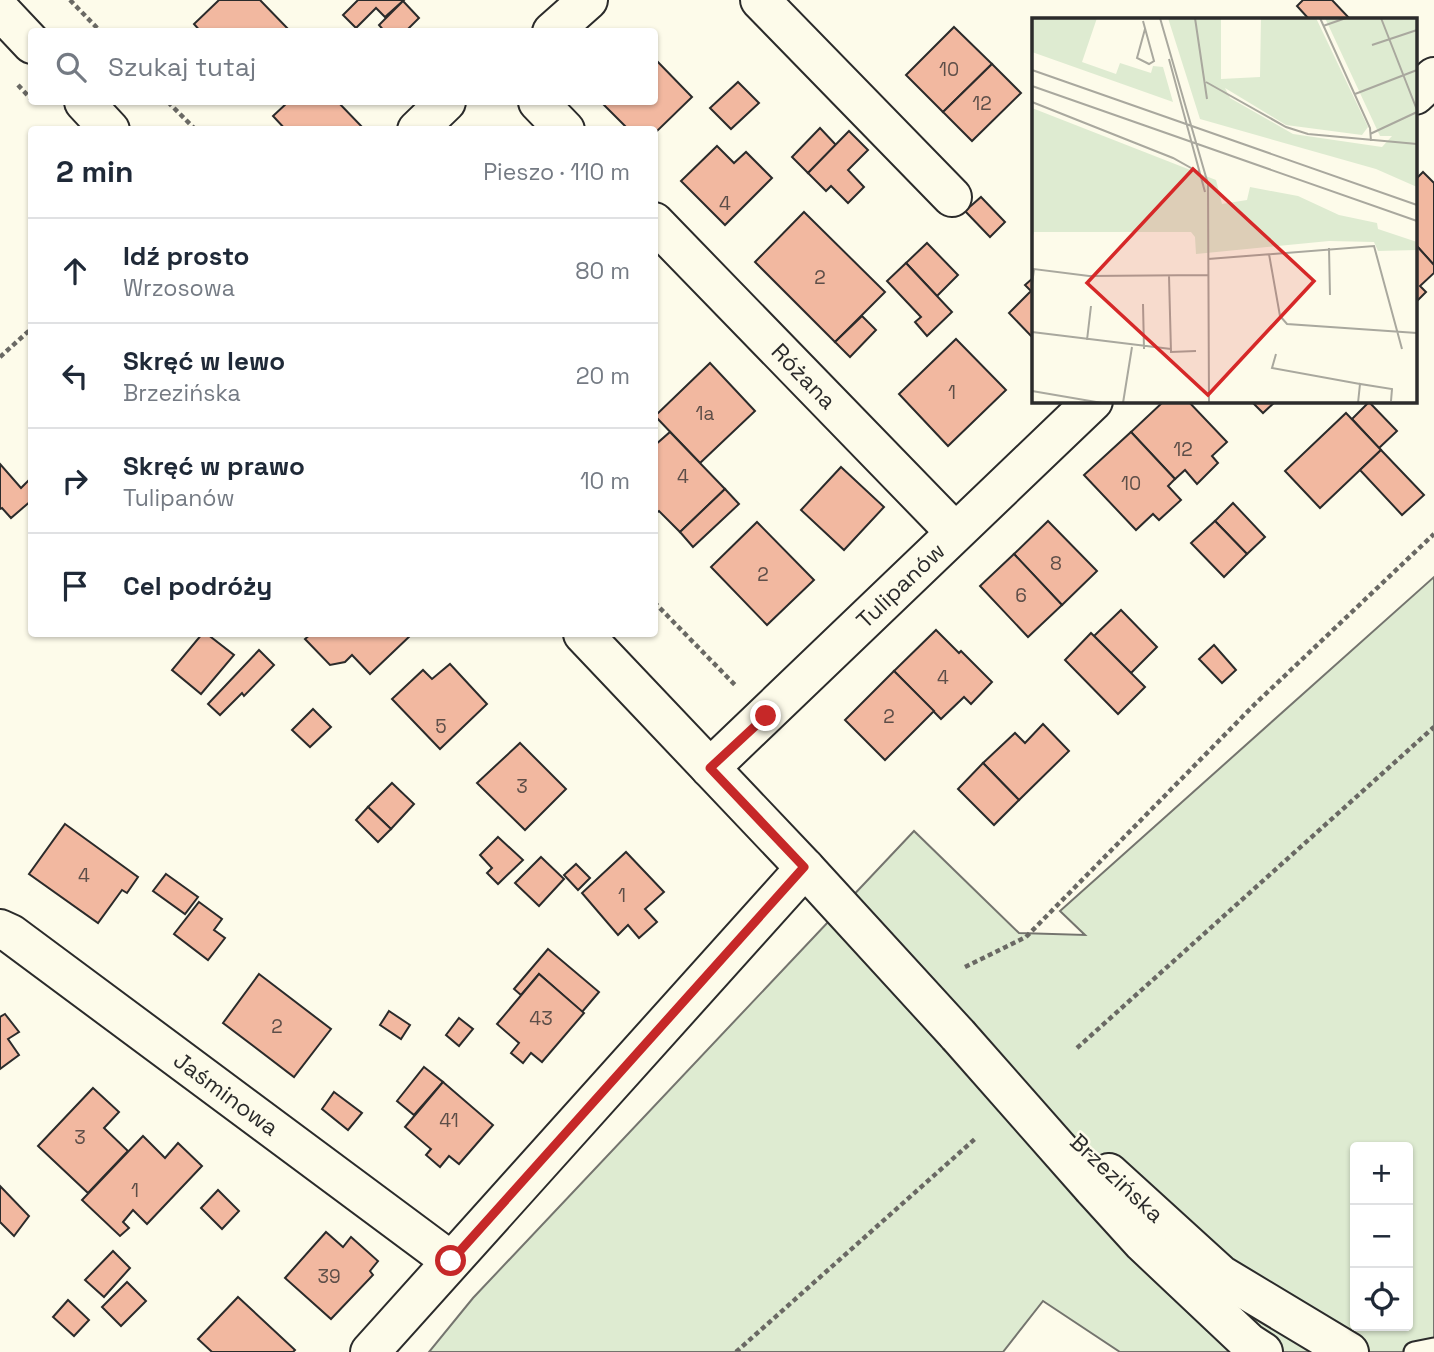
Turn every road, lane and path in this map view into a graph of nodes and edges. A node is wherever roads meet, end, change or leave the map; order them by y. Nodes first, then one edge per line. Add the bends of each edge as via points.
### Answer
1 (70, 0) edge
2 (588, 0) edge
3 (760, 0) edge
4 (0, 10) edge
5 (97, 28) edge
6 (556, 28) edge
7 (28, 40) edge
8 (1434, 77) edge
9 (1416, 94) edge
10 (87, 105) edge
11 (172, 105) edge
12 (443, 105) edge
13 (541, 105) edge
14 (106, 126) edge
15 (192, 126) edge
16 (421, 126) edge
17 (561, 126) edge
18 (952, 197) dead end
19 (658, 226) edge
20 (28, 332) edge
21 (0, 357) edge
22 (1092, 402) edge
23 (955, 532) junction
24 (1434, 534) edge
25 (658, 606) edge
26 (586, 637) edge
27 (766, 716) junction
28 (1434, 727) edge
29 (710, 768) junction
30 (804, 867) junction
31 (0, 929) edge
32 (965, 967) dead end
33 (1077, 1048) dead end
34 (976, 1138) dead end
35 (1101, 1180) junction
36 (451, 1261) junction
37 (1434, 1348) edge
38 (370, 1352) edge
39 (736, 1352) edge
40 (1263, 1352) edge
41 (1349, 1352) edge
42 (1414, 1352) edge

1 - 5 path
2 - 6 street
3 - 18 street
4 - 7 street
8 - 9 street
10 - 14 street
11 - 15 path
12 - 16 street
13 - 17 street
19 - 23 street, Różana
20 - 21 path
22 - 23 street, Tulipanów
23 - 27 street, Tulipanów
24 - 32 path via 1255,704 1026,937
25 - 27 path
26 - 29 street, Brzezińska
27 - 29 street, Tulipanów
28 - 33 path
29 - 30 street, Brzezińska
30 - 35 street, Brzezińska
30 - 36 street
31 - 36 street, Jaśminowa
34 - 39 path
35 - 40 street, Brzezińska via 1143,1243
35 - 41 street, Brzezińska via 1221,1275
36 - 38 street
37 - 42 lane

